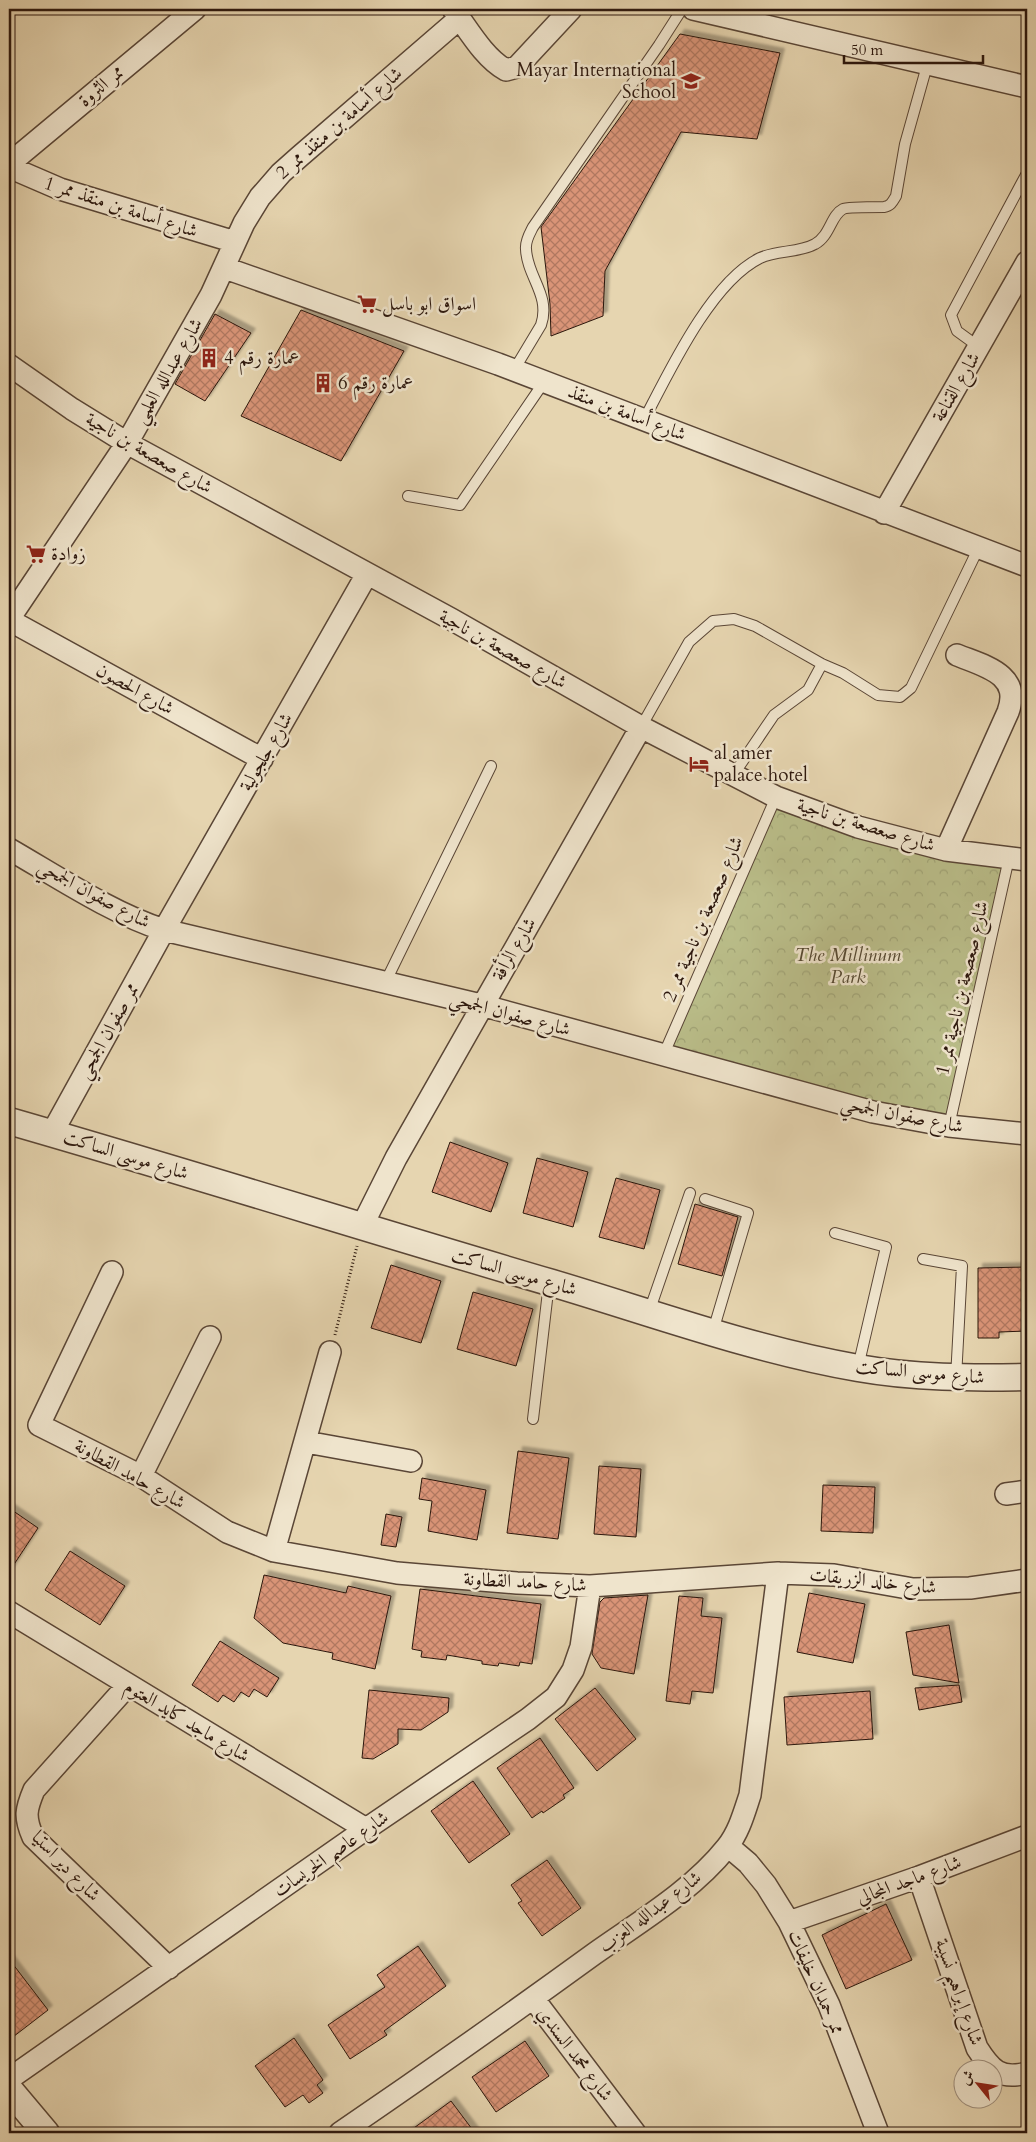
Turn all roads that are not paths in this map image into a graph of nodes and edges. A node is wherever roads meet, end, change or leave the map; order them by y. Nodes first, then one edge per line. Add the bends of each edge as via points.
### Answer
1 (195, 9) edge
2 (571, 9) edge
3 (682, 9) edge
4 (693, 9) edge
5 (457, 13) edge
6 (928, 62) junction
7 (1027, 87) edge
8 (9, 166) edge
9 (1027, 173) edge
10 (235, 242) junction
11 (1027, 262) edge
12 (225, 268) junction
13 (979, 346) junction
14 (9, 365) edge
15 (514, 370) junction
16 (544, 382) junction
17 (644, 420) junction
18 (127, 443) junction
19 (408, 496) dead end
20 (884, 512) junction
21 (979, 547) junction
22 (1027, 566) edge
23 (367, 574) junction
24 (9, 620) edge
25 (957, 655) dead end
26 (822, 664) junction
27 (641, 727) junction
28 (262, 759) junction
29 (491, 766) dead end
30 (734, 774) junction
31 (776, 796) junction
32 (9, 849) edge
33 (946, 850) junction
34 (1018, 859) edge
35 (164, 930) junction
36 (385, 982) junction
37 (481, 1005) junction
38 (663, 1056) junction
39 (9, 1121) edge
40 (949, 1126) junction
41 (52, 1133) junction
42 (1027, 1134) edge
43 (690, 1193) dead end
44 (705, 1199) dead end
45 (362, 1226) junction
46 (835, 1232) dead end
47 (923, 1259) dead end
48 (112, 1272) dead end
49 (549, 1282) junction
50 (649, 1312) junction
51 (713, 1332) junction
52 (210, 1337) dead end
53 (330, 1352) road end
54 (858, 1368) junction
55 (1027, 1377) edge
56 (956, 1379) junction
57 (533, 1420) dead end
58 (306, 1442) junction
59 (411, 1461) dead end
60 (141, 1476) junction
61 (1027, 1491) edge
62 (1006, 1494) dead end
63 (274, 1550) junction
64 (778, 1574) junction
65 (1027, 1580) edge
66 (590, 1586) junction
67 (9, 1612) edge
68 (128, 1685) junction
69 (366, 1829) junction
70 (1027, 1836) edge
71 (728, 1846) junction
72 (919, 1877) junction
73 (789, 1922) junction
74 (169, 1968) junction
75 (533, 1998) junction
76 (1027, 2074) edge
77 (9, 2079) edge
78 (9, 2089) edge
79 (346, 2132) edge
80 (46, 2133) edge
81 (634, 2133) edge
82 (878, 2133) edge

1 - 8 street, ممر الثروة
2 - 5 street via 517,67 506,70 490,57
3 - 15 lane via 530,232 526,248 544,304 544,317
4 - 6 street
5 - 10 street, شارع أسامة بن منقذ ممر 2 via 281,173 260,197
6 - 7 street
6 - 17 lane via 892,202 884,207 844,208 822,240 760,258 732,278 716,296 674,362
8 - 10 street, شارع أسامة بن منقذ ممر 1 via 60,189
9 - 13 lane via 951,315 956,331
10 - 12 street, شارع عبدالله العلمي
11 - 13 street, شارع القناعة
12 - 15 street, شارع أسامة بن منقذ
12 - 18 street, شارع عبدالله العلمي
13 - 20 street, شارع القناعة
14 - 18 street, شارع صعصعة بن ناجية
15 - 16 street, شارع أسامة بن منقذ
16 - 17 street, شارع أسامة بن منقذ
16 - 19 lane via 460,506
17 - 20 street, شارع أسامة بن منقذ
18 - 23 street, شارع صعصعة بن ناجية
18 - 24 street, شارع عبدالله العلمي
20 - 21 street, شارع أسامة بن منقذ
21 - 22 street, شارع أسامة بن منقذ
21 - 26 lane via 911,688 900,697 878,695
23 - 27 street, شارع صعصعة بن ناجية
23 - 28 street, شارع جلجولية
24 - 28 street, شارع الحصون
25 - 33 street via 1000,674 1008,684 1012,698
26 - 27 lane via 755,626 734,619 713,621 689,642
26 - 30 lane via 808,690 774,715
27 - 30 street, شارع صعصعة بن ناجية
27 - 37 street, شارع الرأفة
28 - 35 street, شارع جلجولية
29 - 36 lane
30 - 31 street, شارع صعصعة بن ناجية
31 - 33 street, شارع صعصعة بن ناجية via 858,827
31 - 38 lane, شارع صعصعة بن ناجية ممر 2
32 - 35 street, شارع صفوان الجمحي via 122,913
33 - 34 street, شارع صعصعة بن ناجية
34 - 40 lane, شارع صعصعة بن ناجية ممر 1
35 - 36 street, شارع صفوان الجمحي
35 - 41 street, ممر صفوان الجمحي
36 - 37 street, شارع صفوان الجمحي
37 - 38 street, شارع صفوان الجمحي
37 - 45 street, شارع الرأفة
38 - 40 street, شارع صفوان الجمحي via 873,1112
39 - 41 street, شارع موسى الساكت
40 - 42 street, شارع صفوان الجمحي
41 - 45 street, شارع موسى الساكت
43 - 50 lane
44 - 51 lane via 748,1213
45 - 49 street, شارع موسى الساكت
46 - 54 lane via 886,1247
47 - 56 lane via 962,1266
48 - 60 street, شارع حامد القطاونة via 39,1425
49 - 50 street, شارع موسى الساكت
49 - 57 lane
50 - 51 street, شارع موسى الساكت
51 - 54 street, شارع موسى الساكت via 787,1353
52 - 60 street
53 - 58 street
54 - 56 street, شارع موسى الساكت
55 - 56 street, شارع موسى الساكت
58 - 59 street
58 - 63 street
60 - 63 street, شارع حامد القطاونة via 227,1532
61 - 62 street
63 - 66 street, شارع حامد القطاونة via 397,1572 517,1584
64 - 65 street, شارع خالد الزريقات via 834,1575 913,1589 970,1588
64 - 66 street, شارع حامد القطاونة
64 - 71 street, شارع عبدالله العزب via 750,1796
66 - 69 street, شارع عاصم الخريسات via 581,1647 573,1670 556,1697
67 - 68 street, شارع ماجد كايد العتوم
68 - 69 street, شارع ماجد كايد العتوم
68 - 74 street, شارع دير استيا via 34,1790 27,1805 26,1822 33,1837
69 - 74 street, شارع عاصم الخريسات
70 - 72 street, شارع ماجد المجالي
71 - 73 street, ممر حمدان خليفات via 766,1885
71 - 75 street, شارع عبدالله العزب via 674,1896
72 - 73 street, شارع ماجد المجالي
72 - 76 street, شارع إبراهيم نسيبة via 977,2048 995,2071 1007,2076
73 - 82 street, ممر حمدان خليفات via 829,2005
74 - 77 street, شارع عاصم الخريسات
75 - 79 street, شارع عبدالله العزب
75 - 81 street, شارع محمد السندي
78 - 80 street

